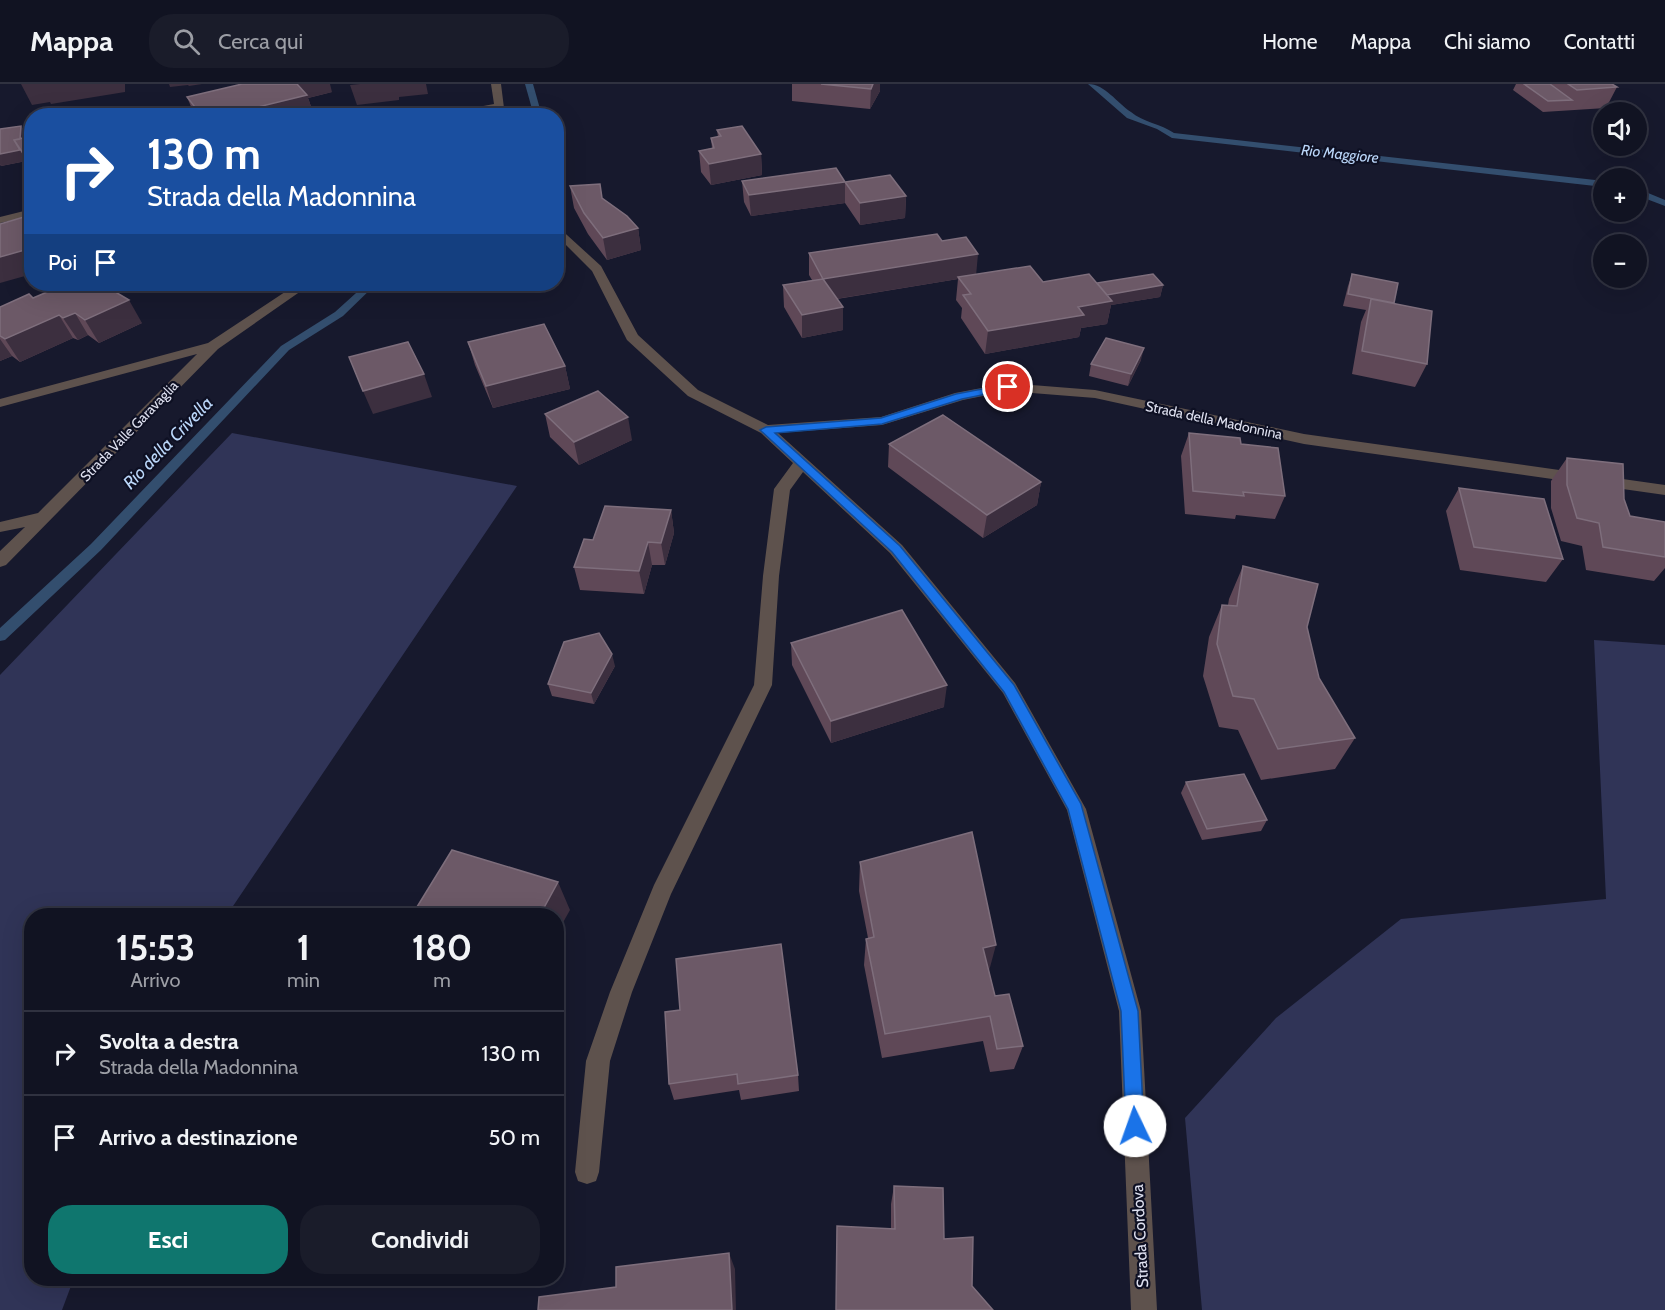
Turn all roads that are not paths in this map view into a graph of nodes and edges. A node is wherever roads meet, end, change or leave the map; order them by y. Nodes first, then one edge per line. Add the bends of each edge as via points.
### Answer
1 (496, 84) edge
2 (499, 108) edge
3 (24, 214) edge
4 (0, 220) edge
5 (564, 236) edge
6 (295, 291) edge
7 (213, 346) junction
8 (0, 403) edge
9 (766, 430) junction
10 (802, 462) junction
11 (1665, 490) edge
12 (45, 517) junction
13 (0, 526) edge
14 (0, 561) edge
15 (587, 1172) dead end
16 (1144, 1310) edge

1 - 2 street
3 - 4 street
5 - 9 street, Strada Cordova via 597,269 632,337 693,393
6 - 7 street, Strada Valle Garavaglia
7 - 8 street, Strada Valle Garavaglia
7 - 12 street, Strada Valle Garavaglia
9 - 10 street, Strada Cordova
9 - 11 street, Strada della Madonnina via 882,421 960,396 1008,387 1095,394 1304,439
10 - 15 street via 782,489 763,685 661,892 621,992 598,1061
10 - 16 street, Strada Cordova via 896,549 1009,688 1076,808 1130,1011
12 - 13 street
12 - 14 street, Strada Valle Garavaglia

